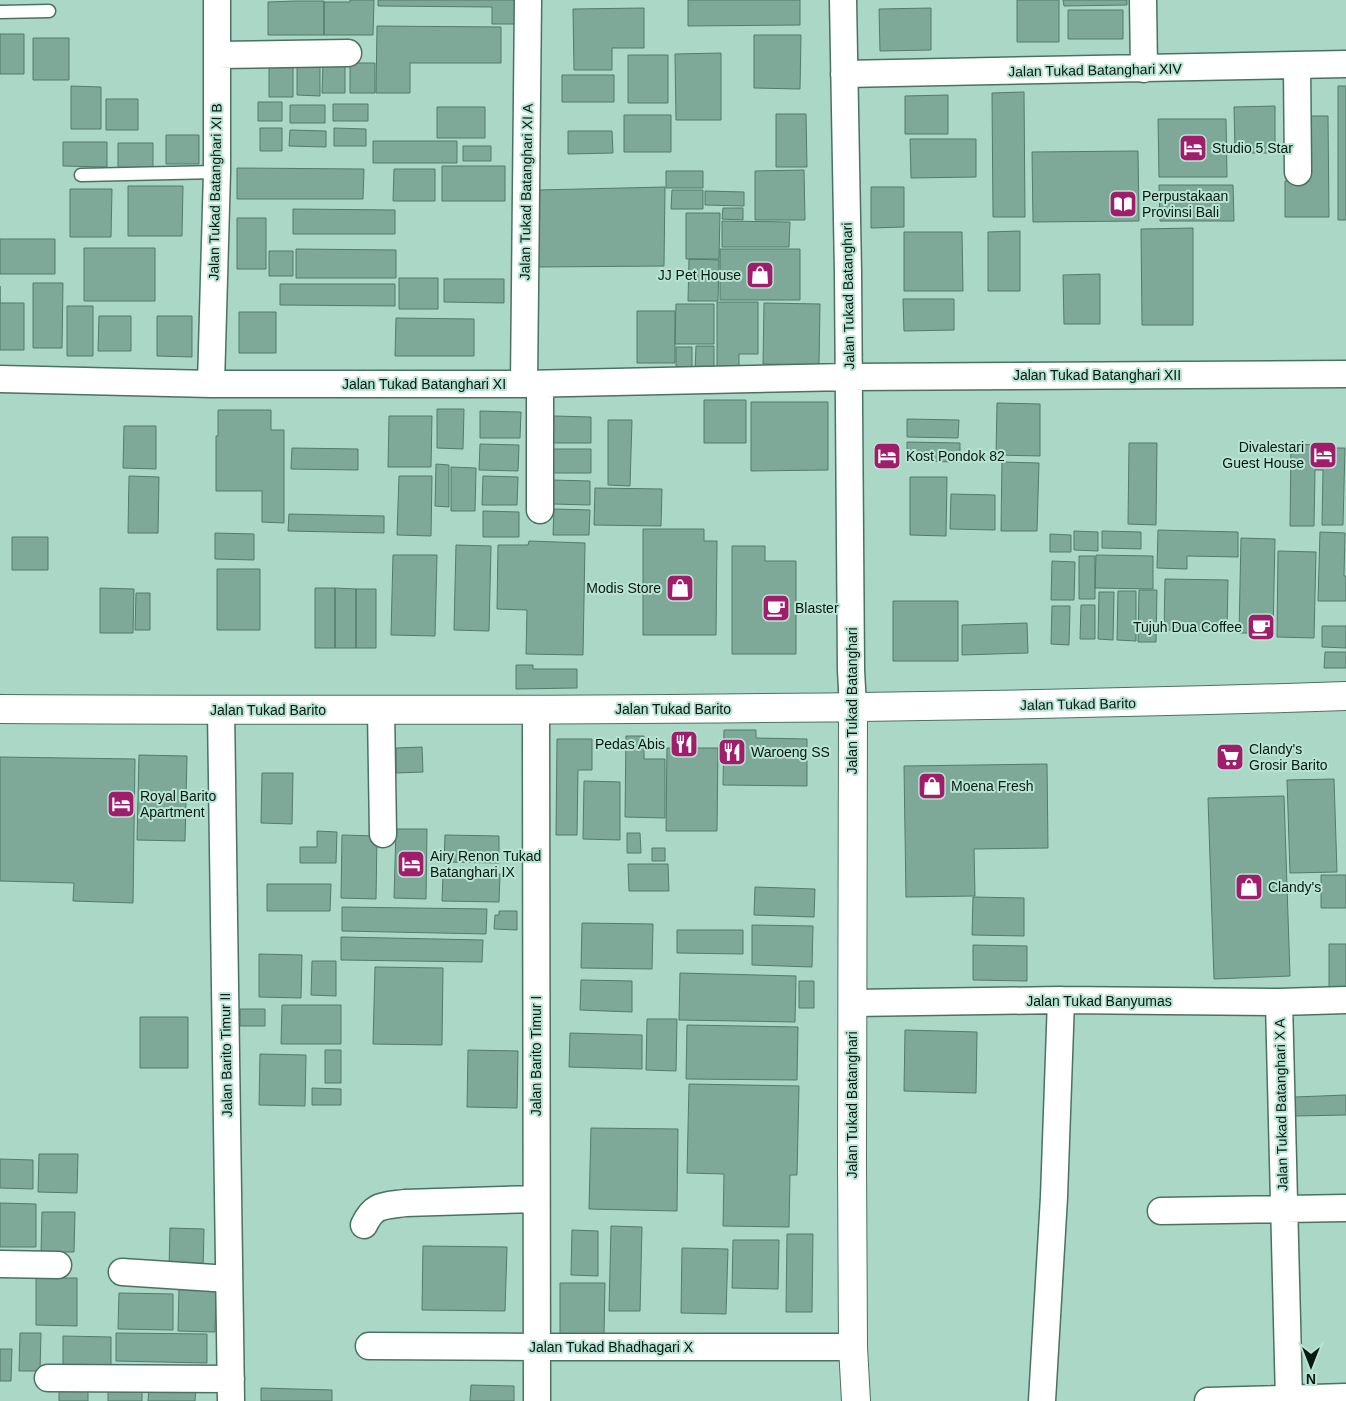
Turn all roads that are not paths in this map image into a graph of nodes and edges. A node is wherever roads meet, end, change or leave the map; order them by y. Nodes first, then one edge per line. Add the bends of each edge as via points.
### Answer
1 (217, 0) edge
2 (528, 0) edge
3 (843, 0) edge
4 (1143, 0) edge
5 (49, 11) dead end
6 (0, 12) edge
7 (348, 53) dead end
8 (217, 55) junction
9 (1346, 64) edge
10 (1297, 66) junction
11 (1144, 69) junction
12 (844, 74) junction
13 (217, 172) junction
14 (1298, 172) dead end
15 (81, 175) dead end
16 (1346, 374) edge
17 (848, 376) junction
18 (0, 379) edge
19 (211, 384) junction
20 (532, 384) junction
21 (540, 510) dead end
22 (1346, 696) edge
23 (853, 708) junction
24 (0, 709) edge
25 (220, 710) junction
26 (381, 710) junction
27 (536, 710) junction
28 (383, 834) dead end
29 (1061, 1000) junction
30 (1346, 1000) edge
31 (1279, 1002) junction
32 (853, 1003) junction
33 (536, 1199) junction
34 (1284, 1208) junction
35 (1346, 1208) edge
36 (1161, 1211) dead end
37 (364, 1225) dead end
38 (0, 1264) edge
39 (58, 1265) dead end
40 (122, 1272) dead end
41 (229, 1279) junction
42 (369, 1346) dead end
43 (853, 1347) junction
44 (536, 1348) junction
45 (48, 1378) dead end
46 (231, 1390) edge
47 (1346, 1398) edge
48 (1289, 1400) junction
49 (536, 1401) edge
50 (856, 1401) edge
51 (1042, 1401) edge
52 (1208, 1401) edge

1 - 8 street, Jalan Tukad Batanghari XI B
2 - 20 street, Jalan Tukad Batanghari XI A
3 - 12 street, Jalan Tukad Batanghari
4 - 11 street
5 - 6 lane
7 - 8 street
8 - 13 street, Jalan Tukad Batanghari XI B
9 - 10 street, Jalan Tukad Batanghari XIV
10 - 11 street, Jalan Tukad Batanghari XIV
10 - 14 street
11 - 12 street, Jalan Tukad Batanghari XIV
12 - 17 street, Jalan Tukad Batanghari
13 - 15 lane
13 - 19 street, Jalan Tukad Batanghari XI B
16 - 17 street, Jalan Tukad Batanghari XII
17 - 20 street, Jalan Tukad Batanghari XI
17 - 23 street, Jalan Tukad Batanghari
18 - 19 street, Jalan Tukad Batanghari XI
19 - 20 street, Jalan Tukad Batanghari XI
20 - 21 street, Jalan Tukad Batanghari XI A
22 - 23 street, Jalan Tukad Barito
23 - 27 street, Jalan Tukad Barito
23 - 32 street, Jalan Tukad Batanghari
24 - 25 street, Jalan Tukad Barito
25 - 26 street, Jalan Tukad Barito
25 - 41 street, Jalan Barito Timur II
26 - 27 street, Jalan Tukad Barito
26 - 28 street
27 - 33 street, Jalan Barito Timur I
29 - 31 street, Jalan Tukad Banyumas
29 - 32 street, Jalan Tukad Banyumas
29 - 51 street
30 - 31 street, Jalan Tukad Banyumas
31 - 34 street, Jalan Tukad Batanghari X A
32 - 43 street, Jalan Tukad Batanghari
33 - 37 street via 385,1205 370,1212
33 - 44 street, Jalan Barito Timur I
34 - 35 street, Jalan Tukad Batanghari X A
34 - 36 street, Jalan Tukad Batanghari X A
34 - 48 street
38 - 39 street
40 - 41 street
41 - 46 street, Jalan Barito Timur II
42 - 44 street, Jalan Tukad Bhadhagari X
43 - 44 street, Jalan Tukad Bhadhagari X
43 - 50 street, Jalan Tukad Batanghari
44 - 49 street, Jalan Barito Timur I
45 - 46 street
47 - 48 street
48 - 52 street

